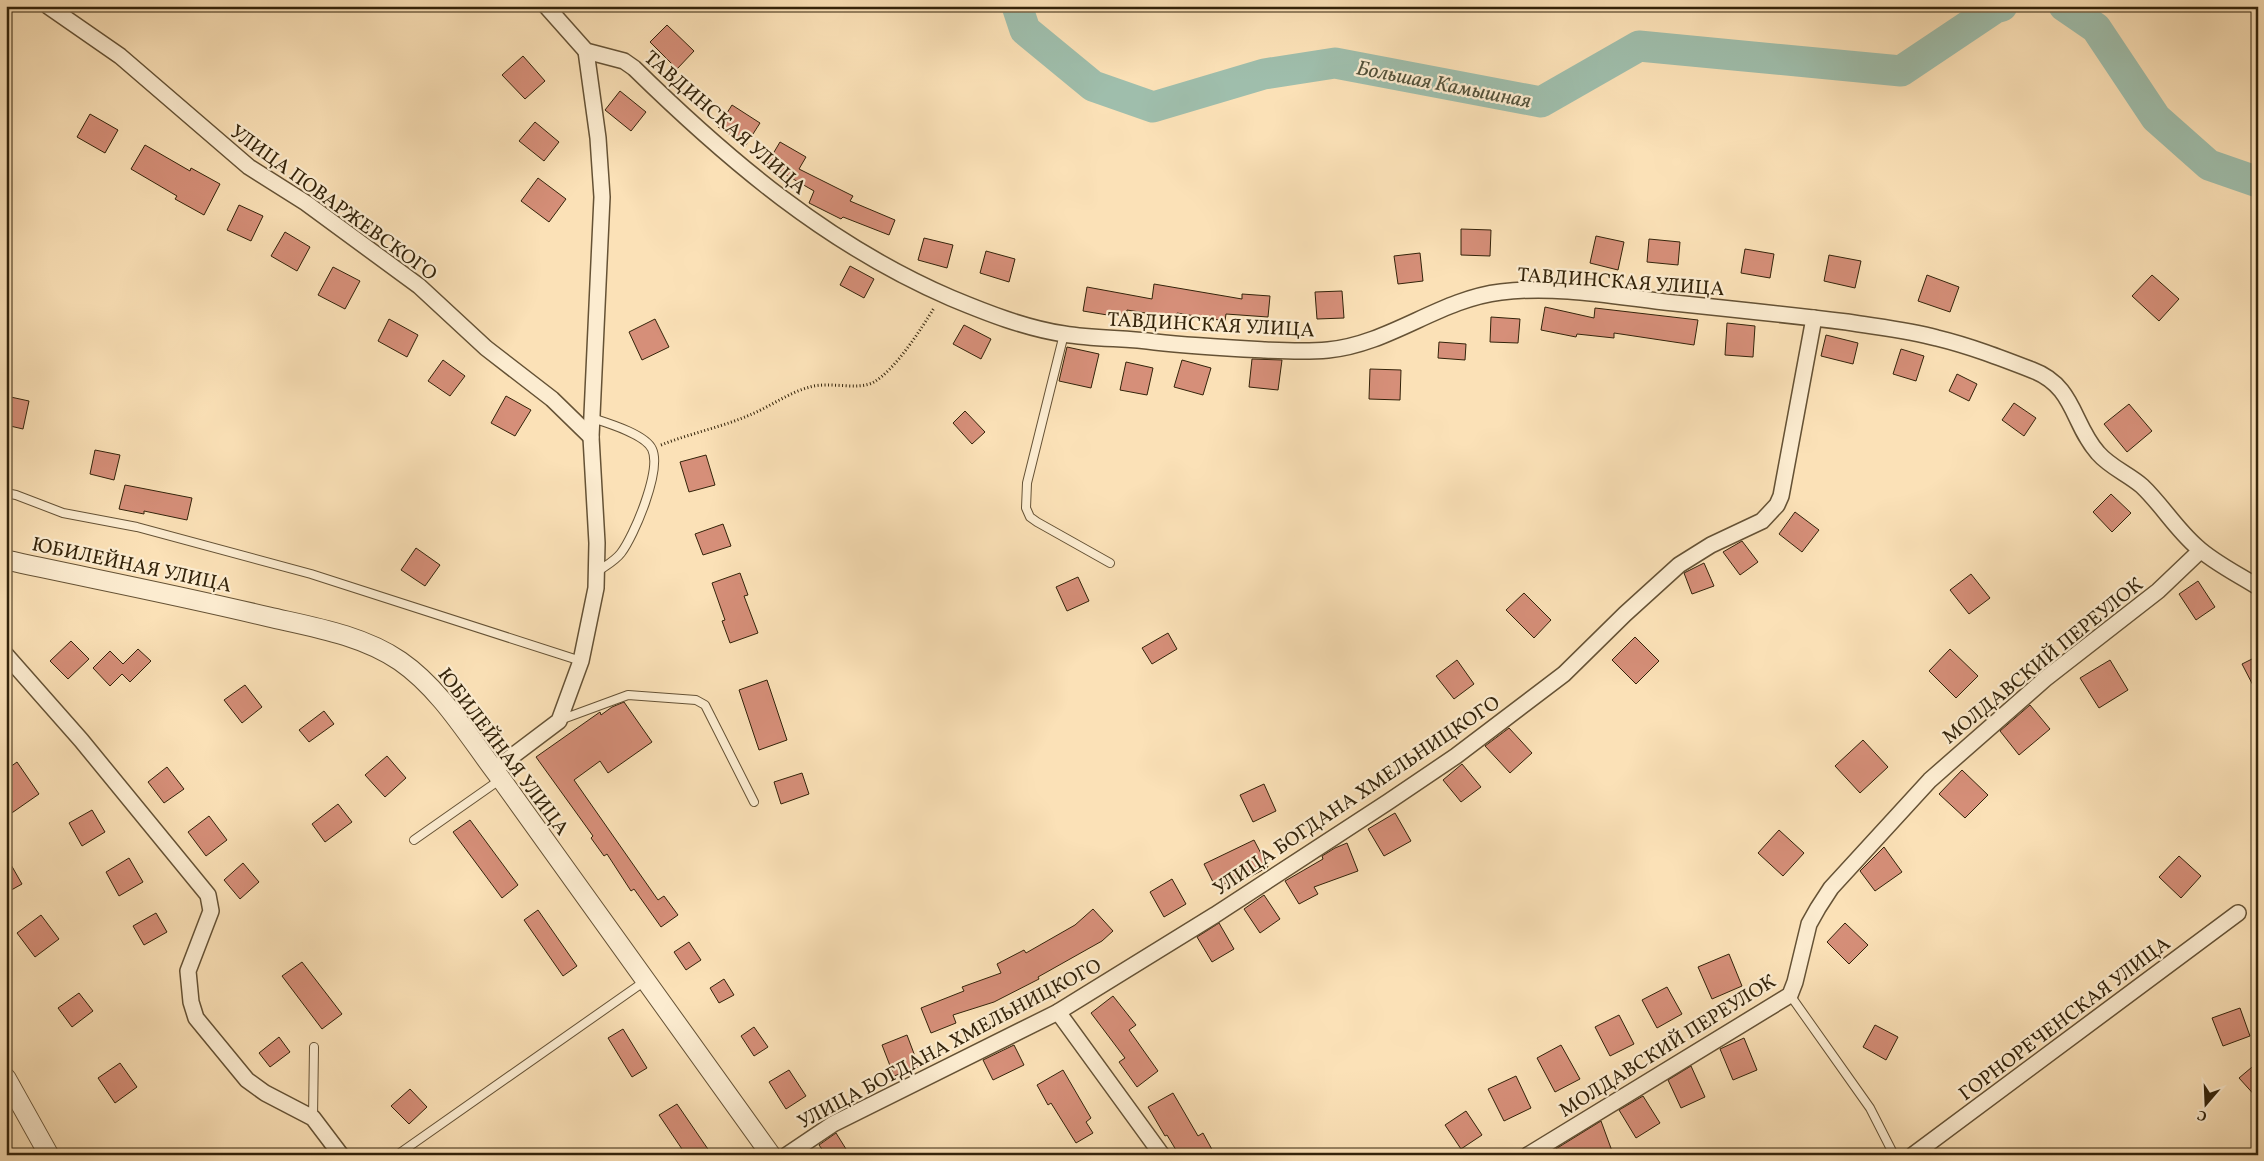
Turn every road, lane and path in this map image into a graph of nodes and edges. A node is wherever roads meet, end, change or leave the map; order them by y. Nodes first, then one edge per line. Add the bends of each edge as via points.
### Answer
1 (48, 6) edge
2 (546, 6) edge
3 (586, 51) junction
4 (942, 294) junction
5 (1814, 318) junction
6 (1064, 334) junction
7 (592, 418) junction
8 (591, 437) junction
9 (652, 448) junction
10 (6, 494) edge
11 (2200, 551) junction
12 (6, 560) edge
13 (1110, 563) dead end
14 (597, 572) junction
15 (2258, 588) edge
16 (6, 655) edge
17 (581, 661) junction
18 (559, 720) junction
19 (497, 774) junction
20 (754, 802) dead end
21 (414, 840) dead end
22 (2238, 913) dead end
23 (645, 981) junction
24 (1790, 995) junction
25 (1058, 1012) junction
26 (314, 1047) dead end
27 (6, 1078) edge
28 (313, 1118) junction
29 (49, 1155) edge
30 (341, 1155) edge
31 (397, 1155) edge
32 (771, 1155) edge
33 (787, 1155) edge
34 (1162, 1155) edge
35 (1528, 1155) edge
36 (1894, 1155) edge
37 (1913, 1155) edge

1 - 8 street, УЛИЦА ПОВАРЖЕВСКОГО via 120,56 249,167 306,203 419,286 486,348 552,399
2 - 3 street
3 - 4 street, ТАВДИНСКАЯ УЛИЦА via 624,61 713,143 777,196 864,255
3 - 7 street via 602,196
4 - 6 street, ТАВДИНСКАЯ УЛИЦА via 1008,320
4 - 9 path via 918,332 873,383 805,388 750,415
5 - 6 street, ТАВДИНСКАЯ УЛИЦА via 1524,290 1470,300 1354,346 1330,350 1206,347
5 - 11 street, ТАВДИНСКАЯ УЛИЦА via 1936,337 1986,352 2053,381 2066,394 2092,447 2103,459 2145,489
5 - 25 street, УЛИЦА БОГДАНА ХМЕЛЬНИЦКОГО via 1781,496 1777,506 1762,521 1711,545 1679,565 1564,674 1456,756 1215,915
6 - 13 lane via 1027,483 1026,508 1037,522
7 - 8 street
7 - 9 lane via 622,429
8 - 14 street
9 - 14 lane via 652,473 641,516 620,554
10 - 17 lane via 63,513 137,527 311,574
11 - 15 street, ТАВДИНСКАЯ УЛИЦА
11 - 24 street, МОЛДАВСКИЙ ПЕРЕУЛОК via 2158,591 2045,679 1930,780 1832,888 1818,908 1809,924
12 - 19 street, ЮБИЛЕЙНАЯ УЛИЦА via 253,613 327,631 378,649 419,676
14 - 17 street via 592,617
16 - 28 street via 81,740 208,895 211,911 188,971 196,1018 247,1080 264,1093
17 - 18 street
18 - 19 street
18 - 20 lane via 628,696 696,700 705,704
19 - 21 lane
19 - 23 street, ЮБИЛЕЙНАЯ УЛИЦА
22 - 37 street, ГОРНОРЕЧЕНСКАЯ УЛИЦА
23 - 31 lane
23 - 32 street, ЮБИЛЕЙНАЯ УЛИЦА
24 - 35 street, МОЛДАВСКИЙ ПЕРЕУЛОК
24 - 36 lane via 1870,1108
25 - 33 street, УЛИЦА БОГДАНА ХМЕЛЬНИЦКОГО via 833,1124
25 - 34 street
26 - 28 lane
27 - 29 street
28 - 30 street

